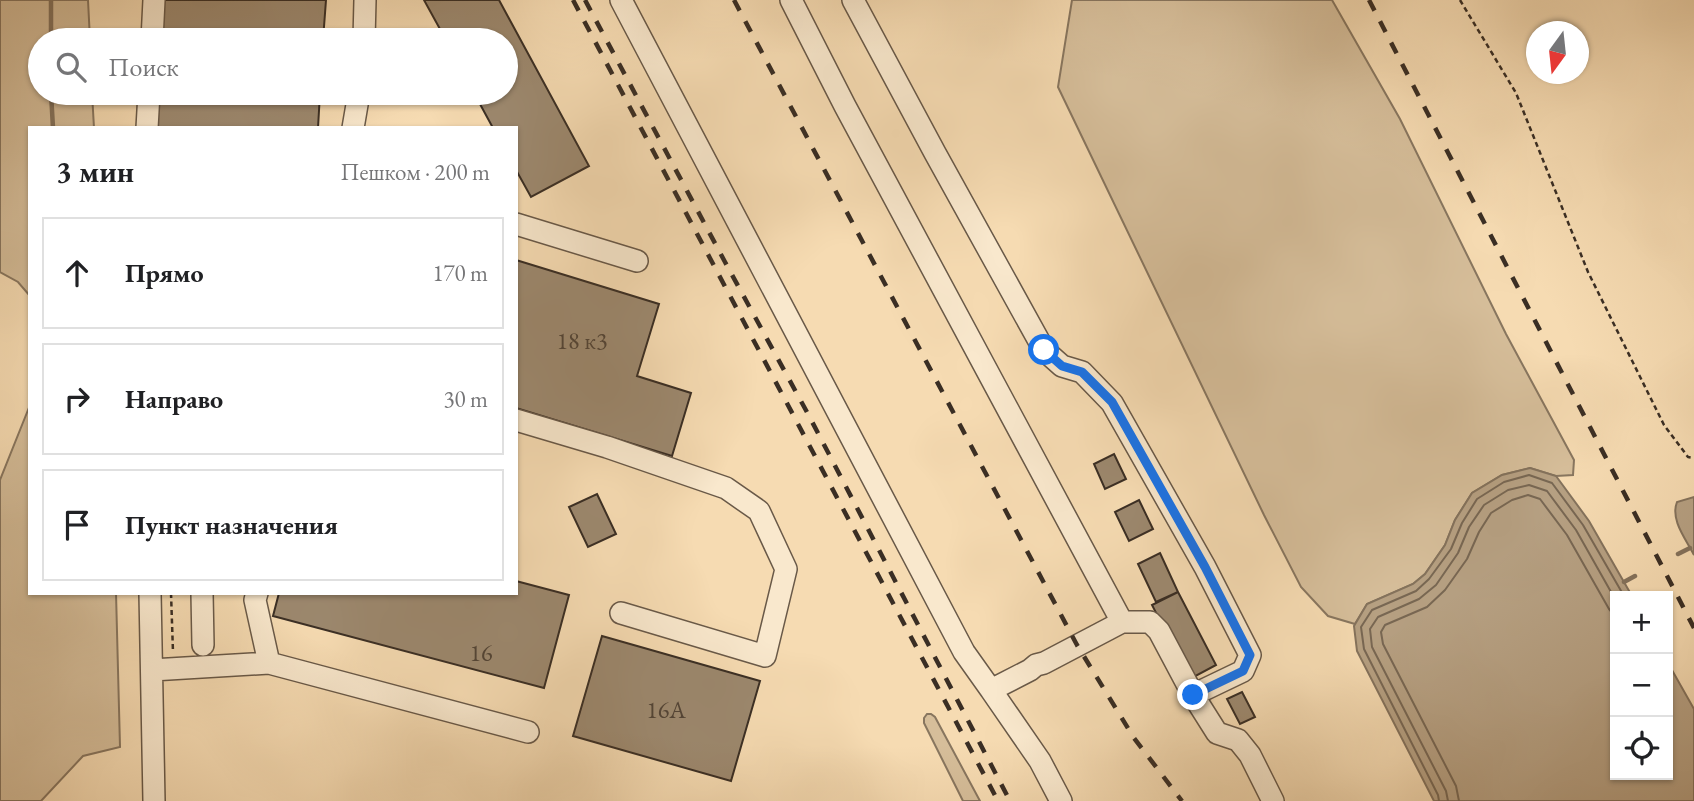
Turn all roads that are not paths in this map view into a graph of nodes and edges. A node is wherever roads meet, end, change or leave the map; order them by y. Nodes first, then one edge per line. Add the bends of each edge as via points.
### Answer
1 (155, 0) edge
2 (365, 0) edge
3 (621, 0) edge
4 (792, 0) edge
5 (853, 0) edge
6 (153, 28) edge
7 (364, 28) edge
8 (148, 105) edge
9 (357, 105) edge
10 (147, 126) edge
11 (353, 126) edge
12 (518, 225) edge
13 (637, 261) dead end
14 (518, 421) edge
15 (150, 595) edge
16 (202, 595) edge
17 (256, 595) edge
18 (621, 613) dead end
19 (1122, 622) junction
20 (203, 645) dead end
21 (269, 663) junction
22 (152, 670) junction
23 (990, 690) junction
24 (1193, 695) junction
25 (528, 732) dead end
26 (154, 801) edge
27 (1061, 801) edge
28 (1273, 801) edge

1 - 6 street
2 - 7 street
3 - 23 street via 964,652
4 - 19 street
5 - 24 street via 1044,350 1062,366 1082,372 1112,402 1250,655 1243,671
8 - 10 street
9 - 11 street
12 - 13 street
14 - 18 street via 726,488 759,511 786,569 765,656
15 - 22 street
16 - 20 street
17 - 21 street
19 - 23 street
19 - 24 street via 1150,622 1159,631
21 - 22 street
21 - 25 street
22 - 26 street
23 - 27 street via 1040,761
24 - 28 street via 1217,733 1238,740 1250,755

